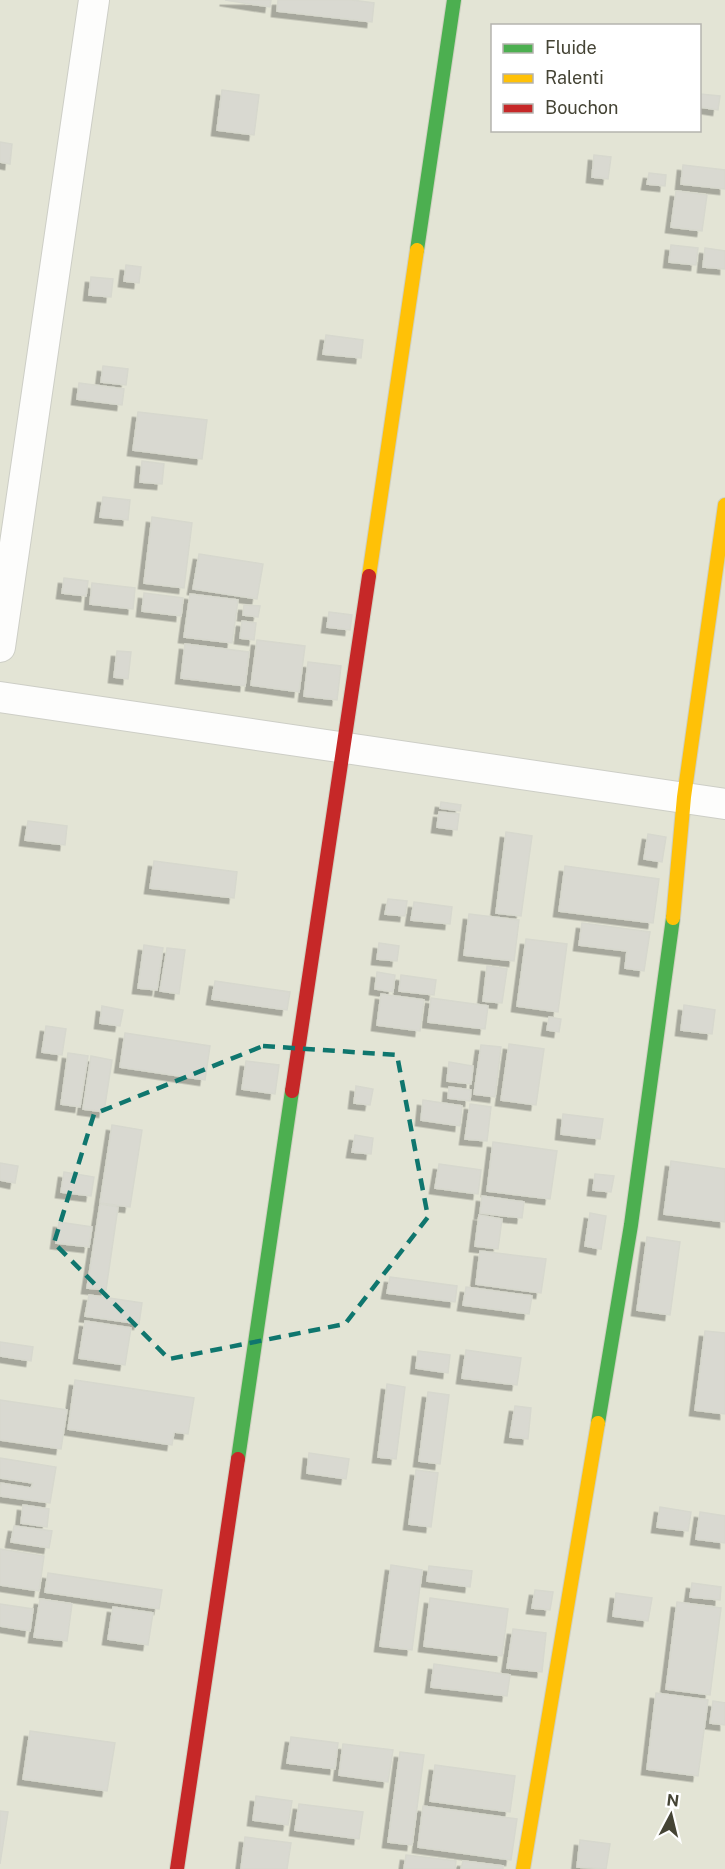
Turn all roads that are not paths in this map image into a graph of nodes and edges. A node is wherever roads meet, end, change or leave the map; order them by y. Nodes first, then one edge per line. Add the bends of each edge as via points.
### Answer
1 (94, 0) edge
2 (454, 0) edge
3 (725, 505) edge
4 (0, 647) edge
5 (0, 697) edge
6 (344, 747) junction
7 (684, 797) junction
8 (725, 804) edge
9 (177, 1869) edge
10 (523, 1869) edge

1 - 4 street
2 - 6 street
3 - 7 street
5 - 6 street
6 - 7 street
6 - 9 street
7 - 8 street
7 - 10 street via 671,944 631,1225

